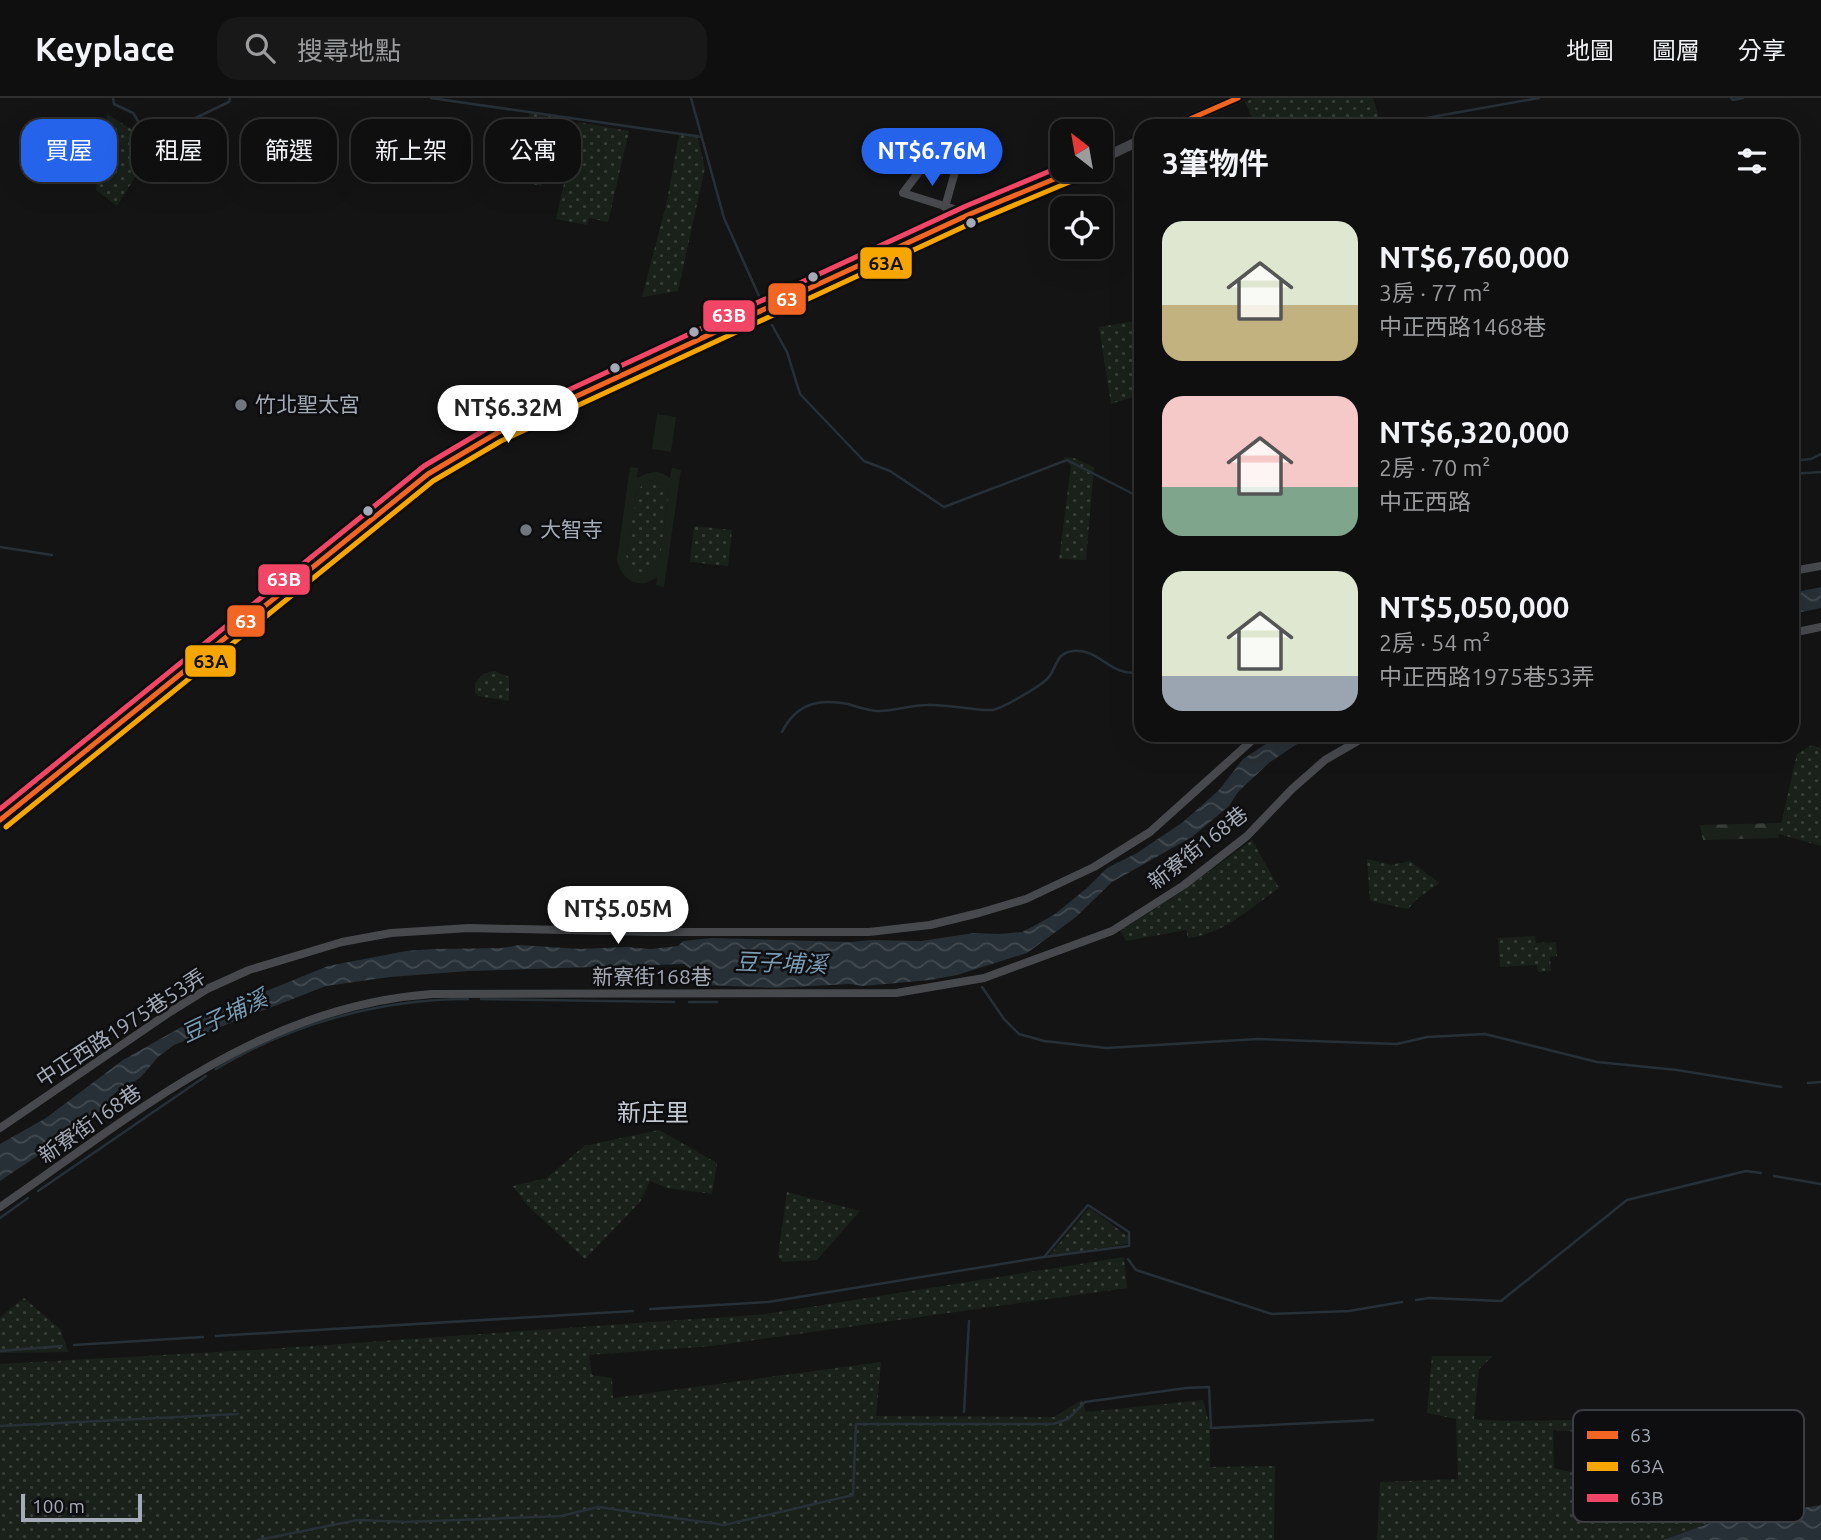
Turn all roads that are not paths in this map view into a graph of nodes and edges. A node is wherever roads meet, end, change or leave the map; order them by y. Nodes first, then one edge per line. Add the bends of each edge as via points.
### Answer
1 (1238, 98) edge
2 (1190, 119) edge
3 (1134, 143) edge
4 (938, 147) dead end
5 (1113, 153) edge
6 (955, 172) dead end
7 (1050, 181) edge
8 (945, 207) junction
9 (970, 214) junction
10 (1821, 565) edge
11 (1799, 570) edge
12 (1821, 627) edge
13 (1799, 632) edge
14 (1250, 742) edge
15 (1356, 742) edge
16 (0, 820) edge
17 (0, 1128) edge
18 (0, 1208) edge

1 - 2 main road
3 - 5 main road
4 - 8 street via 903,193
6 - 8 street
7 - 9 main road
8 - 9 street
9 - 16 main road via 496,433 428,474
10 - 11 street
12 - 13 street
14 - 17 street, 中正西路1975巷53弄 via 1150,832 1094,867 1027,899 979,914 869,932 429,929 318,948 207,989
15 - 18 street, 新寮街168巷 via 1325,760 1247,836 1184,885 1112,931 984,978 897,993 391,997 308,1019 206,1066

